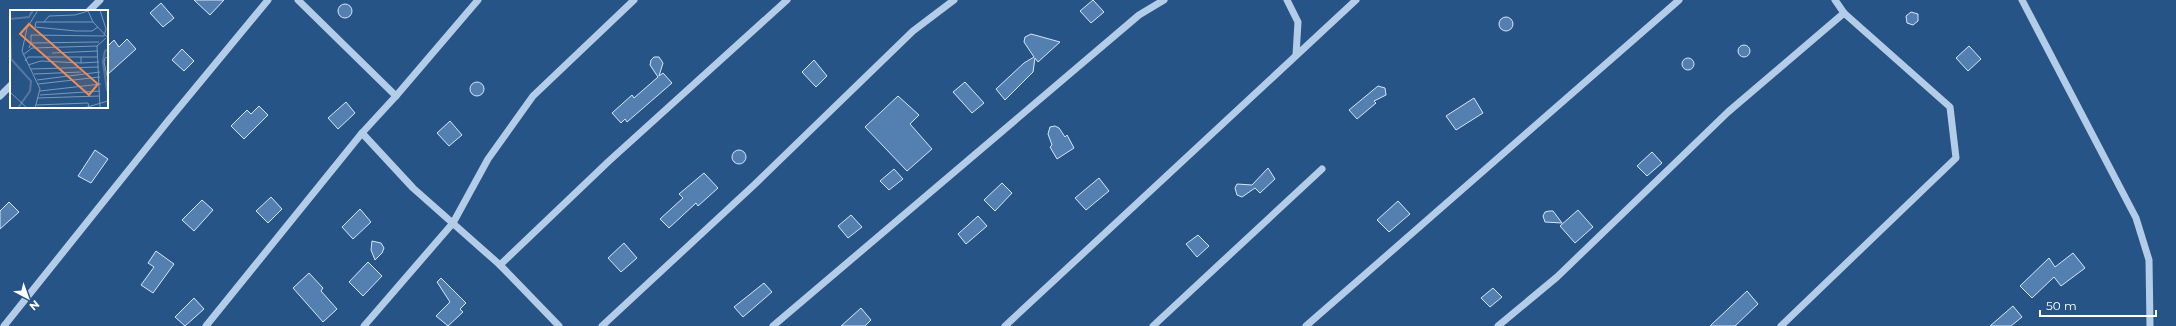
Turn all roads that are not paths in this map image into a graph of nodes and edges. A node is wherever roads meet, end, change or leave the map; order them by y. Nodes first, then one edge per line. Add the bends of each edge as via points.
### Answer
1 (100, 0) edge
2 (268, 0) edge
3 (298, 0) edge
4 (478, 0) edge
5 (634, 0) edge
6 (787, 0) edge
7 (954, 0) edge
8 (1164, 0) edge
9 (1287, 0) edge
10 (1356, 0) edge
11 (1680, 0) edge
12 (1835, 0) edge
13 (2022, 0) edge
14 (90, 10) edge
15 (1844, 13) junction
16 (1296, 54) junction
17 (10, 87) edge
18 (0, 96) edge
19 (396, 96) junction
20 (362, 133) junction
21 (1322, 169) dead end
22 (453, 223) junction
23 (500, 265) junction
24 (4, 326) edge
25 (206, 326) edge
26 (364, 326) edge
27 (559, 326) edge
28 (602, 326) edge
29 (773, 326) edge
30 (1005, 326) edge
31 (1153, 326) edge
32 (1306, 326) edge
33 (1498, 326) edge
34 (1781, 326) edge
35 (2150, 326) edge

1 - 14 street
2 - 24 street via 168,120
3 - 19 street
4 - 19 street
5 - 22 street via 533,96 488,159
6 - 23 street via 609,161
7 - 28 street via 913,31 754,185
8 - 29 street via 1139,15
9 - 16 street via 1298,22
10 - 16 street
11 - 32 street
12 - 15 street
13 - 35 street via 2136,218 2149,260
15 - 33 street via 1728,112 1557,277
15 - 34 street via 1950,107 1956,158
16 - 30 street
17 - 18 street
19 - 20 street
20 - 22 street via 414,188
20 - 25 street
21 - 31 street
22 - 23 street
22 - 26 street
23 - 27 street

